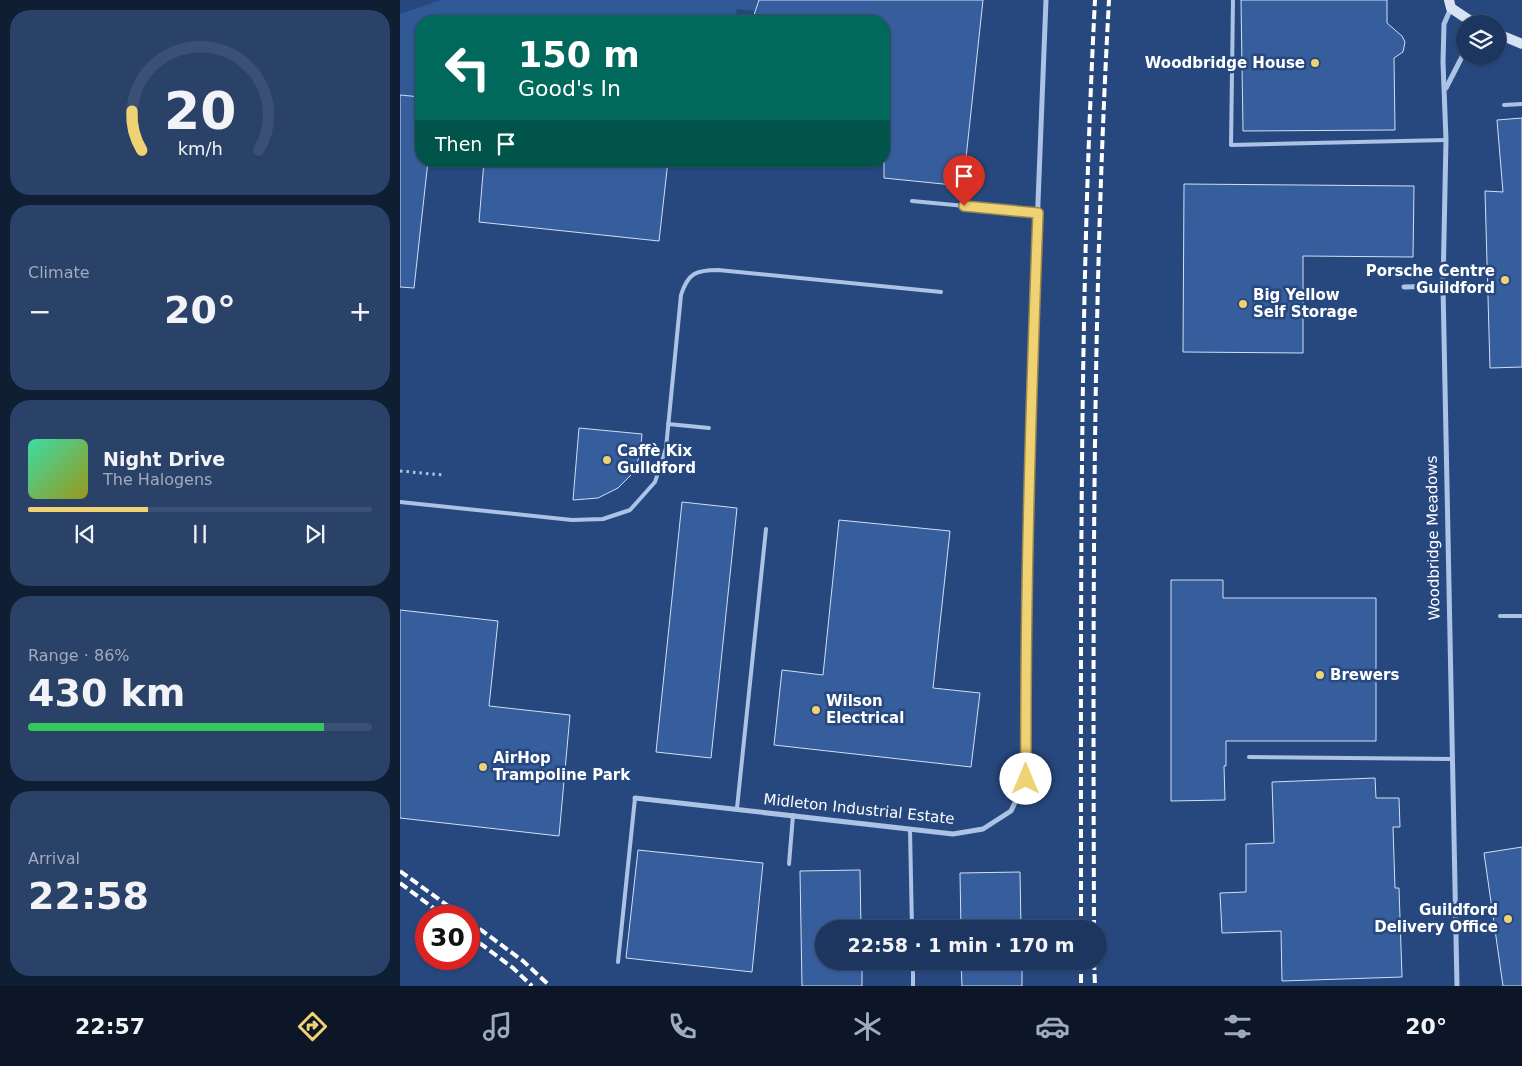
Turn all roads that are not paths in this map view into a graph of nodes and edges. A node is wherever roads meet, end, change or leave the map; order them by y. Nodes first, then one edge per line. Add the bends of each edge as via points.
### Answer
1 (1046, 0) edge
2 (1233, 0) edge
3 (1450, 4) edge
4 (1464, 15) edge
5 (1506, 37) edge
6 (1522, 44) edge
7 (1457, 65) edge
8 (1445, 89) junction
9 (1522, 104) edge
10 (1504, 105) dead end
11 (1446, 140) junction
12 (912, 201) dead end
13 (1038, 213) junction
14 (1404, 286) dead end
15 (1443, 286) junction
16 (941, 292) dead end
17 (668, 424) junction
18 (709, 428) dead end
19 (400, 502) edge
20 (766, 529) dead end
21 (1500, 616) dead end
22 (1522, 616) edge
23 (1249, 757) dead end
24 (1452, 759) junction
25 (635, 798) joint
26 (737, 808) junction
27 (793, 815) junction
28 (910, 829) junction
29 (788, 864) dead end
30 (912, 920) edge
31 (618, 962) dead end
32 (913, 970) edge
33 (914, 986) edge
34 (1457, 986) edge

1 - 13 street, Midleton Industrial Estate
2 - 11 lane via 1231,144
3 - 4 street, Woodbridge Meadows
3 - 8 street, Woodbridge Meadows via 1444,24
5 - 6 street
7 - 8 street, Woodbridge Meadows
8 - 11 street, Woodbridge Meadows
9 - 10 lane
11 - 15 street, Woodbridge Meadows
12 - 13 lane
13 - 28 street, Midleton Industrial Estate via 1031,390 1026,779 1011,811 983,829 953,834
14 - 15 street
15 - 24 street, Woodbridge Meadows
16 - 17 lane via 700,270 685,280 681,295
17 - 18 lane
17 - 19 lane via 666,448 654,482 630,510 603,519 572,520
20 - 26 lane
21 - 22 lane
23 - 24 lane
24 - 34 street, Woodbridge Meadows
25 - 26 street, Midleton Industrial Estate
25 - 31 lane
26 - 27 street, Midleton Industrial Estate
27 - 28 street, Midleton Industrial Estate
27 - 29 lane
28 - 30 lane
32 - 33 lane

